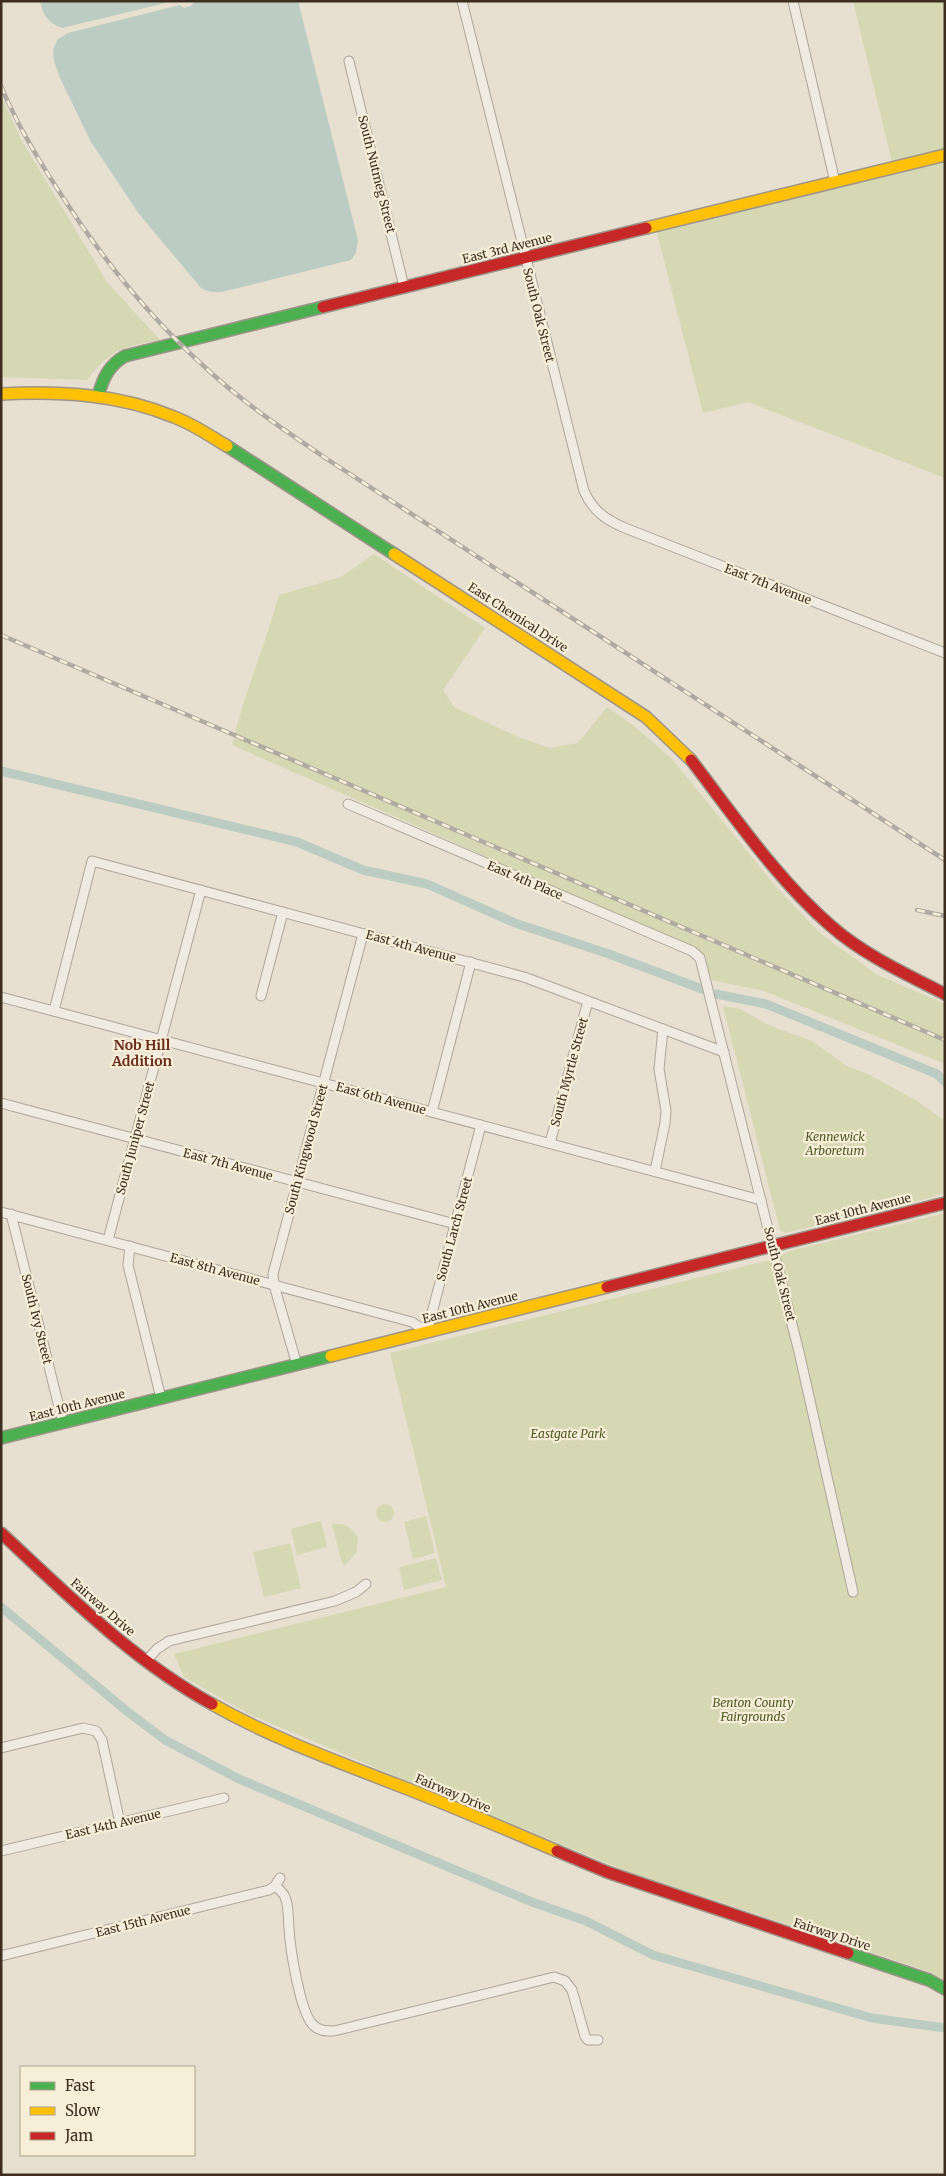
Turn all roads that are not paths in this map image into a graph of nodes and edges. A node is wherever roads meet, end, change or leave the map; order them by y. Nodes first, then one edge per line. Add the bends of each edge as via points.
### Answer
1 (462, 1) edge
2 (793, 1) edge
3 (349, 61) dead end
4 (945, 155) edge
5 (835, 182) junction
6 (525, 258) junction
7 (404, 287) junction
8 (1, 394) edge
9 (98, 396) junction
10 (594, 509) joint
11 (945, 653) edge
12 (348, 804) dead end
13 (201, 890) junction
14 (283, 912) junction
15 (363, 934) junction
16 (700, 958) joint
17 (471, 962) junction
18 (945, 994) edge
19 (261, 996) dead end
20 (1, 997) edge
21 (588, 1001) junction
22 (54, 1011) junction
23 (663, 1029) junction
24 (161, 1040) junction
25 (724, 1052) junction
26 (323, 1083) junction
27 (1, 1104) edge
28 (432, 1112) junction
29 (481, 1125) junction
30 (135, 1139) junction
31 (550, 1143) junction
32 (655, 1172) junction
33 (297, 1182) junction
34 (761, 1200) junction
35 (945, 1203) edge
36 (1, 1212) edge
37 (11, 1214) junction
38 (455, 1224) junction
39 (108, 1240) junction
40 (130, 1246) junction
41 (773, 1246) junction
42 (274, 1285) junction
43 (427, 1332) junction
44 (297, 1364) junction
45 (161, 1398) junction
46 (63, 1423) junction
47 (1, 1438) edge
48 (1, 1533) edge
49 (366, 1584) dead end
50 (853, 1592) dead end
51 (146, 1661) junction
52 (1, 1748) edge
53 (224, 1798) dead end
54 (120, 1823) junction
55 (1, 1851) edge
56 (1, 1956) edge
57 (945, 1989) edge
58 (598, 2040) dead end

1 - 6 street, South Oak Street
2 - 5 street
3 - 7 street, South Nutmeg Street
4 - 5 street, East 3rd Avenue
5 - 6 street, East 3rd Avenue
6 - 7 street, East 3rd Avenue
6 - 10 street, South Oak Street via 584,491
7 - 9 street, East 3rd Avenue via 125,356 107,370
8 - 9 street, East Chemical Drive via 46,391
9 - 18 street, East Chemical Drive via 176,418 240,453 646,717 689,758 788,885 832,927 881,961
10 - 11 street, East 7th Avenue via 625,528
12 - 16 street, East 4th Place via 692,951
13 - 14 street, East 4th Avenue
13 - 22 street, East 4th Avenue via 92,861
13 - 24 street, South Juniper Street
14 - 15 street, East 4th Avenue
14 - 19 street
15 - 17 street, East 4th Avenue
15 - 26 street, South Kingwood Street
16 - 25 street, South Oak Street
17 - 21 street, East 4th Avenue via 524,977
17 - 28 street
20 - 22 street, East 6th Avenue
21 - 23 street, East 4th Avenue
21 - 31 street, South Myrtle Street
22 - 24 street, East 6th Avenue
23 - 25 street, East 4th Avenue
23 - 32 street via 659,1069 666,1111
24 - 26 street, East 6th Avenue
24 - 30 street, South Juniper Street
25 - 34 street, South Oak Street
26 - 28 street, East 6th Avenue
26 - 33 street, South Kingwood Street
27 - 30 street, East 7th Avenue
28 - 29 street, East 6th Avenue
29 - 31 street, East 6th Avenue
29 - 38 street, South Larch Street
30 - 33 street, East 7th Avenue
30 - 39 street, South Juniper Street
31 - 32 street, East 6th Avenue
32 - 34 street, East 6th Avenue
33 - 38 street, East 7th Avenue
33 - 42 street, South Kingwood Street via 273,1274
34 - 41 street, South Oak Street
35 - 41 street, East 10th Avenue
36 - 37 street, East 8th Avenue
37 - 39 street, East 8th Avenue
37 - 46 street, South Ivy Street
38 - 43 street, South Larch Street
39 - 40 street, East 8th Avenue
40 - 42 street, East 8th Avenue
40 - 45 street via 128,1265
41 - 43 street, East 10th Avenue
41 - 50 street, South Oak Street
42 - 43 street, East 8th Avenue via 412,1322
42 - 44 street, South Kingwood Street
43 - 44 street, East 10th Avenue
44 - 45 street, East 10th Avenue
45 - 46 street, East 10th Avenue
46 - 47 street, East 10th Avenue
48 - 51 street, Fairway Drive via 91,1616
49 - 51 street via 335,1601 168,1641
51 - 57 street, Fairway Drive via 216,1708 293,1744 608,1872 929,1980
52 - 54 street via 83,1728 96,1731 102,1740
53 - 54 street, East 14th Avenue
54 - 55 street, East 14th Avenue
56 - 58 street, East 15th Avenue via 269,1890 277,1882 287,1902 293,1958 305,2010 312,2024 323,2031 554,1978 565,1980 572,1990 585,2036 588,2040

